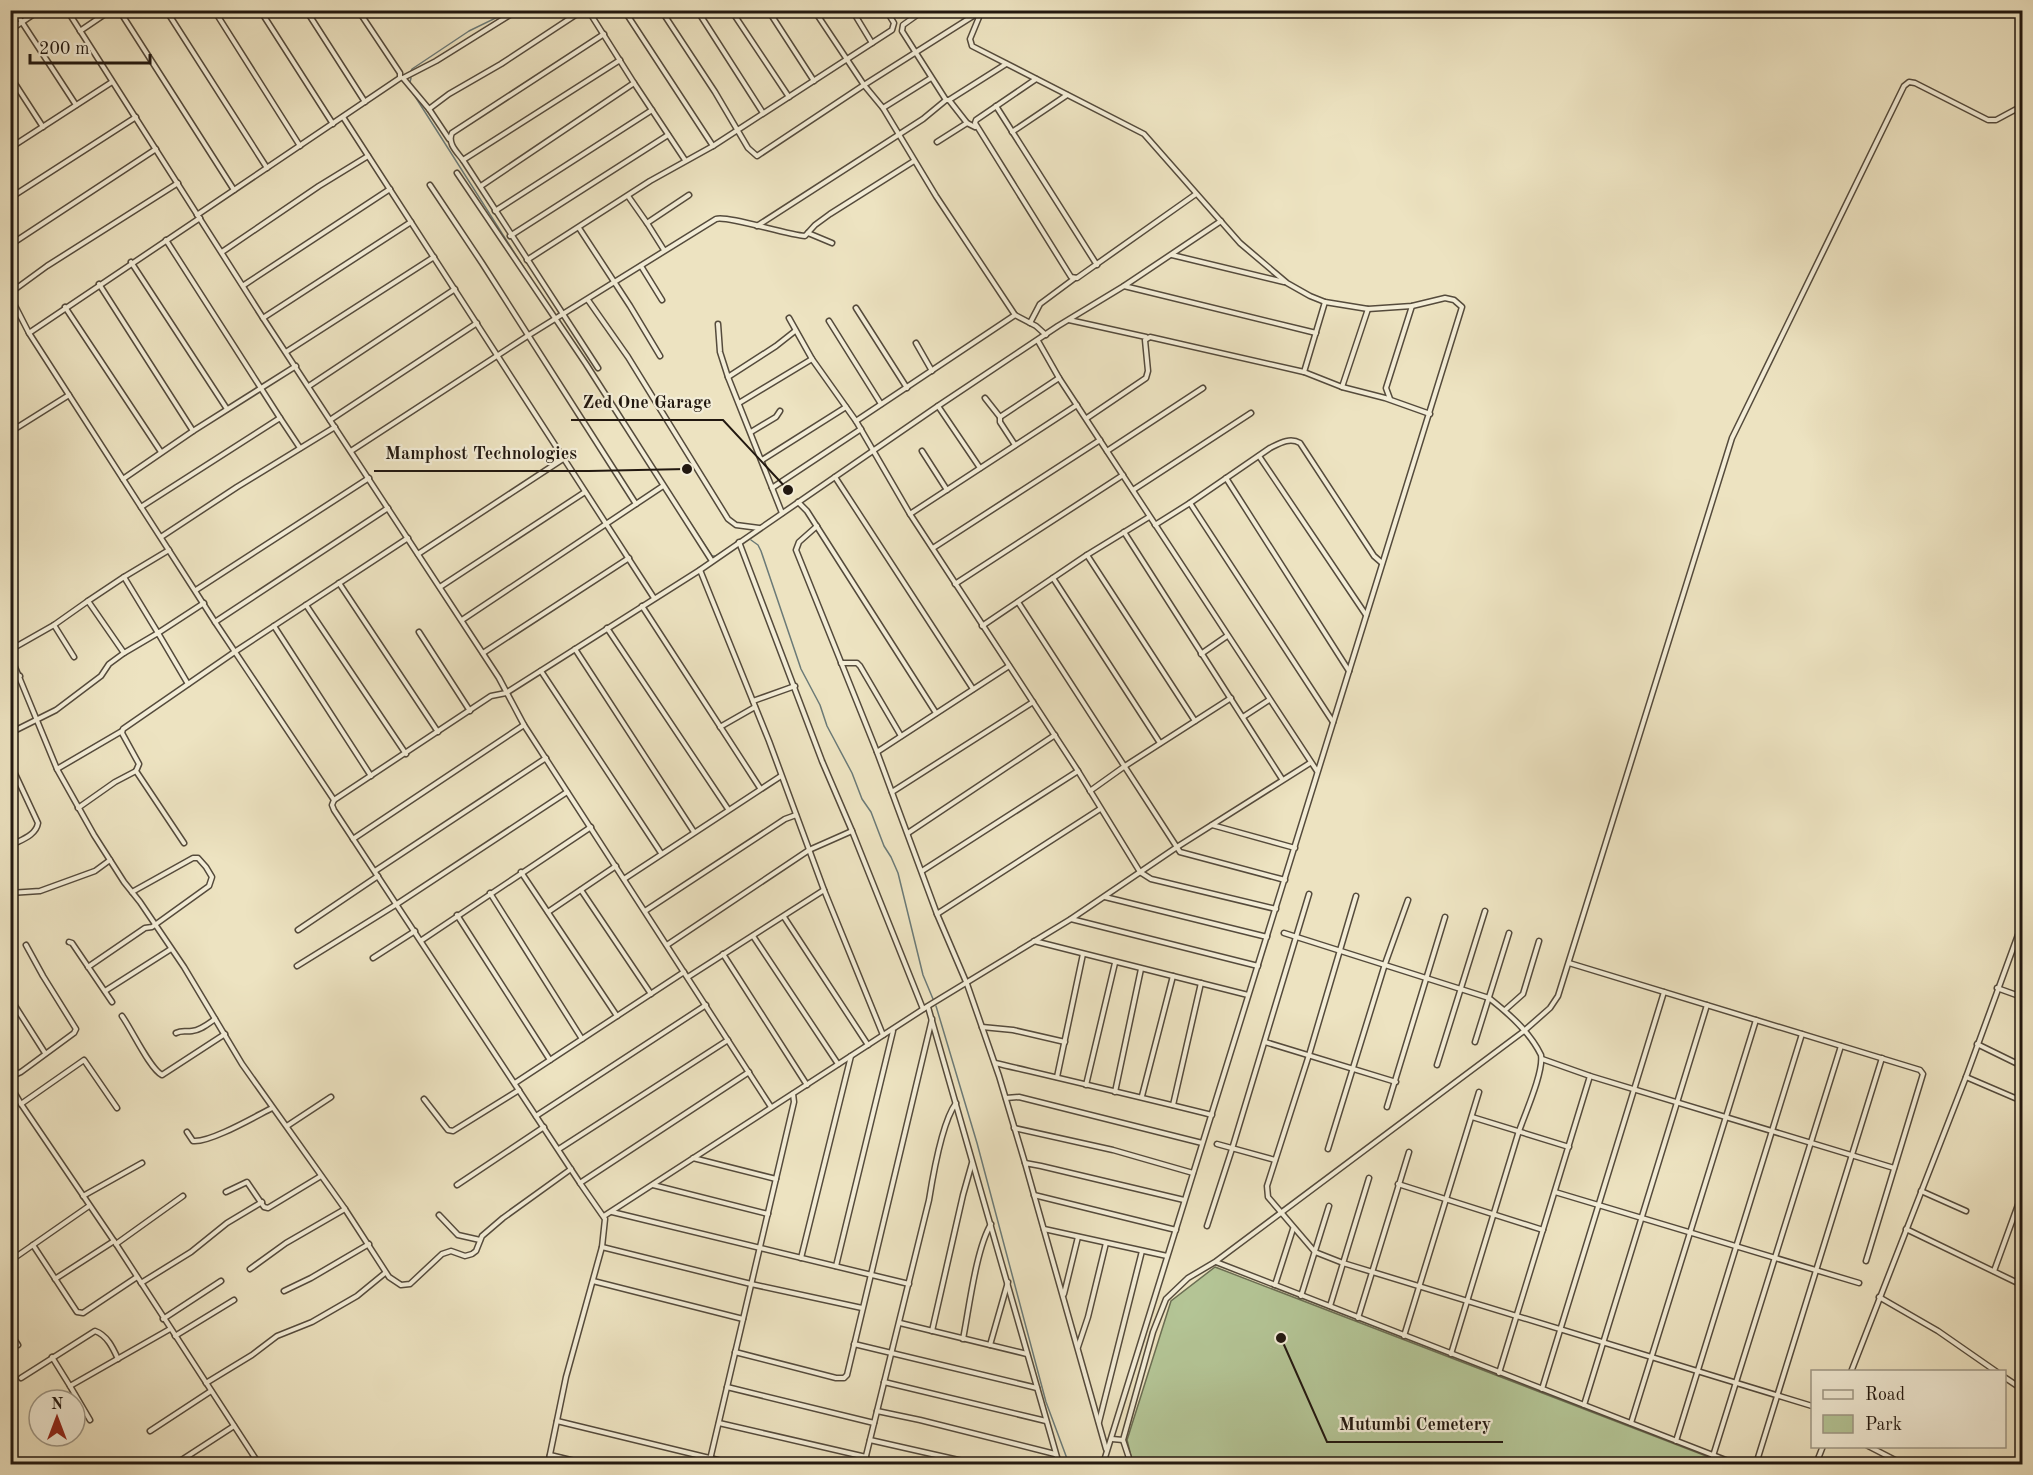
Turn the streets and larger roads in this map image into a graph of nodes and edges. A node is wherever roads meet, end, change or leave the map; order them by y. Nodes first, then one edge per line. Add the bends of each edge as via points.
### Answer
1 (14, 10) edge
2 (40, 10) edge
3 (67, 10) edge
4 (111, 10) edge
5 (119, 10) edge
6 (166, 10) edge
7 (214, 10) edge
8 (260, 10) edge
9 (306, 10) edge
10 (358, 10) edge
11 (518, 10) edge
12 (583, 10) edge
13 (588, 10) edge
14 (624, 10) edge
15 (661, 10) edge
16 (697, 10) edge
17 (731, 10) edge
18 (768, 10) edge
19 (814, 10) edge
20 (852, 10) edge
21 (886, 10) edge
22 (924, 10) edge
23 (982, 10) edge
24 (21, 23) junction
25 (10, 30) edge
26 (80, 31) junction
27 (604, 34) junction
28 (873, 43) junction
29 (915, 53) junction
30 (620, 60) junction
31 (847, 60) junction
32 (1006, 63) junction
33 (10, 76) edge
34 (402, 77) junction
35 (931, 78) junction
36 (1036, 79) junction
37 (814, 81) junction
38 (112, 82) junction
39 (634, 83) junction
40 (864, 85) junction
41 (1067, 95) junction
42 (789, 97) junction
43 (947, 100) junction
44 (365, 102) junction
45 (76, 105) junction
46 (996, 106) junction
47 (2022, 106) edge
48 (882, 108) junction
49 (429, 109) junction
50 (652, 110) junction
51 (763, 113) junction
52 (136, 117) junction
53 (343, 117) junction
54 (967, 123) junction
55 (333, 124) junction
56 (43, 127) junction
57 (976, 127) junction
58 (738, 130) junction
59 (1012, 132) junction
60 (668, 135) junction
61 (897, 135) junction
62 (450, 140) junction
63 (937, 142) dead end
64 (300, 146) junction
65 (713, 146) junction
66 (10, 148) edge
67 (156, 149) junction
68 (368, 156) junction
69 (463, 160) junction
70 (685, 160) junction
71 (914, 161) junction
72 (267, 168) junction
73 (457, 173) dead end
74 (178, 183) junction
75 (430, 185) dead end
76 (481, 186) junction
77 (390, 189) junction
78 (234, 190) junction
79 (1196, 194) junction
80 (689, 195) dead end
81 (628, 196) junction
82 (10, 198) edge
83 (495, 211) junction
84 (198, 217) junction
85 (1221, 220) junction
86 (411, 222) junction
87 (647, 223) junction
88 (756, 226) junction
89 (579, 228) junction
90 (808, 233) junction
91 (510, 236) junction
92 (166, 240) junction
93 (832, 243) dead end
94 (10, 245) edge
95 (664, 250) junction
96 (222, 252) junction
97 (1171, 255) junction
98 (434, 257) junction
99 (527, 260) junction
100 (131, 262) junction
101 (1097, 265) junction
102 (641, 266) junction
103 (1075, 278) junction
104 (614, 283) junction
105 (1287, 283) junction
106 (99, 284) junction
107 (244, 285) junction
108 (1124, 286) junction
109 (455, 289) junction
110 (10, 295) edge
111 (588, 300) junction
112 (662, 300) dead end
113 (1325, 302) junction
114 (1412, 306) junction
115 (65, 307) junction
116 (856, 308) dead end
117 (1368, 309) junction
118 (563, 315) junction
119 (1015, 315) junction
120 (263, 318) junction
121 (789, 318) dead end
122 (556, 319) junction
123 (1069, 320) junction
124 (830, 321) dead end
125 (477, 323) junction
126 (1030, 323) junction
127 (718, 324) dead end
128 (795, 331) junction
129 (29, 333) junction
130 (1316, 333) junction
131 (529, 335) junction
132 (1046, 335) junction
133 (1147, 338) junction
134 (1038, 341) junction
135 (916, 343) dead end
136 (286, 352) junction
137 (498, 356) junction
138 (660, 356) dead end
139 (813, 359) junction
140 (296, 366) junction
141 (598, 368) dead end
142 (932, 371) junction
143 (1304, 372) junction
144 (728, 377) junction
145 (1059, 378) junction
146 (309, 386) junction
147 (1342, 387) junction
148 (260, 388) junction
149 (907, 388) junction
150 (1203, 388) dead end
151 (1386, 391) junction
152 (69, 395) junction
153 (1381, 397) junction
154 (985, 398) dead end
155 (1391, 400) junction
156 (739, 403) junction
157 (881, 404) junction
158 (1077, 405) junction
159 (938, 406) junction
160 (846, 407) junction
161 (227, 409) junction
162 (780, 411) dead end
163 (1251, 413) dead end
164 (1430, 414) junction
165 (1000, 417) junction
166 (280, 418) junction
167 (1087, 418) junction
168 (330, 420) junction
169 (856, 421) junction
170 (335, 427) junction
171 (861, 429) junction
172 (193, 431) junction
173 (10, 432) edge
174 (750, 432) junction
175 (1100, 441) junction
176 (1015, 445) junction
177 (300, 448) junction
178 (351, 451) junction
179 (922, 451) dead end
180 (1107, 451) junction
181 (161, 452) junction
182 (873, 452) junction
183 (1259, 456) junction
184 (563, 459) junction
185 (762, 460) junction
186 (980, 468) junction
187 (1123, 475) junction
188 (835, 477) junction
189 (369, 478) junction
190 (1226, 478) junction
191 (123, 479) junction
192 (664, 486) junction
193 (772, 488) junction
194 (947, 490) junction
195 (1133, 490) junction
196 (585, 492) junction
197 (798, 501) junction
198 (1190, 503) junction
199 (636, 504) junction
200 (141, 507) junction
201 (388, 508) junction
202 (782, 513) junction
203 (910, 514) junction
204 (1149, 517) junction
205 (607, 524) junction
206 (1155, 525) junction
207 (817, 526) junction
208 (760, 528) junction
209 (1124, 532) junction
210 (161, 537) junction
211 (408, 538) junction
212 (740, 542) junction
213 (933, 548) junction
214 (169, 549) junction
215 (418, 554) junction
216 (1088, 555) junction
217 (629, 558) junction
218 (712, 561) junction
219 (1383, 563) junction
220 (700, 570) junction
221 (123, 577) junction
222 (1053, 578) junction
223 (339, 583) junction
224 (955, 584) junction
225 (440, 587) junction
226 (196, 590) junction
227 (654, 598) junction
228 (88, 601) junction
229 (1018, 602) junction
230 (204, 603) junction
231 (306, 605) junction
232 (642, 606) junction
233 (1366, 616) junction
234 (462, 620) junction
235 (215, 622) junction
236 (54, 625) junction
237 (274, 626) junction
238 (982, 626) junction
239 (607, 628) junction
240 (418, 632) dead end
241 (158, 633) junction
242 (1227, 636) junction
243 (575, 649) junction
244 (10, 650) edge
245 (236, 651) junction
246 (124, 652) junction
247 (483, 652) junction
248 (1201, 654) junction
249 (10, 655) edge
250 (74, 657) dead end
251 (841, 663) junction
252 (1009, 666) junction
253 (541, 670) junction
254 (1349, 672) junction
255 (20, 676) junction
256 (10, 681) edge
257 (188, 684) junction
258 (795, 686) junction
259 (973, 689) junction
260 (506, 693) junction
261 (1230, 698) junction
262 (1269, 700) junction
263 (753, 701) junction
264 (1033, 702) junction
265 (756, 707) junction
266 (470, 711) junction
267 (936, 713) junction
268 (1243, 717) junction
269 (37, 720) junction
270 (1195, 721) junction
271 (1334, 722) junction
272 (524, 725) junction
273 (720, 728) junction
274 (122, 731) junction
275 (438, 732) junction
276 (10, 733) edge
277 (1055, 735) junction
278 (901, 736) junction
279 (1160, 743) junction
280 (877, 752) junction
281 (406, 754) junction
282 (546, 758) junction
283 (10, 763) edge
284 (1310, 763) junction
285 (1125, 766) junction
286 (57, 769) junction
287 (136, 771) junction
288 (1078, 771) junction
289 (1317, 772) junction
290 (371, 776) junction
291 (781, 776) junction
292 (1282, 779) junction
293 (760, 788) junction
294 (567, 792) junction
295 (892, 792) junction
296 (1090, 792) junction
297 (334, 800) junction
298 (78, 808) junction
299 (728, 809) junction
300 (1100, 809) junction
301 (796, 815) junction
302 (1211, 825) junction
303 (591, 827) junction
304 (852, 831) junction
305 (694, 832) junction
306 (908, 833) junction
307 (353, 839) junction
308 (184, 843) dead end
309 (11, 845) edge
310 (1177, 847) junction
311 (1294, 848) junction
312 (809, 850) junction
313 (661, 853) junction
314 (110, 860) junction
315 (616, 866) junction
316 (375, 871) junction
317 (922, 871) junction
318 (521, 872) junction
319 (1140, 872) junction
320 (378, 876) junction
321 (624, 879) junction
322 (1285, 880) junction
323 (581, 890) junction
324 (824, 890) junction
325 (132, 892) junction
326 (10, 893) edge
327 (490, 893) junction
328 (1309, 894) dead end
329 (1356, 896) dead end
330 (1104, 897) junction
331 (1408, 900) dead end
332 (397, 904) junction
333 (1276, 909) junction
334 (645, 911) junction
335 (1485, 911) dead end
336 (548, 912) junction
337 (938, 914) junction
338 (457, 915) junction
339 (784, 917) junction
340 (1445, 917) dead end
341 (1071, 919) junction
342 (155, 923) junction
343 (2022, 924) edge
344 (298, 930) dead end
345 (415, 931) junction
346 (1284, 933) dead end
347 (1509, 933) dead end
348 (753, 936) junction
349 (1297, 936) junction
350 (1267, 937) junction
351 (421, 940) junction
352 (1034, 941) junction
353 (1539, 941) dead end
354 (69, 942) dead end
355 (26, 945) dead end
356 (667, 945) junction
357 (171, 949) junction
358 (1340, 950) junction
359 (723, 954) junction
360 (1083, 954) junction
361 (373, 958) dead end
362 (1115, 963) junction
363 (1569, 963) junction
364 (1385, 964) junction
365 (297, 966) dead end
366 (1258, 966) junction
367 (88, 967) junction
368 (1141, 969) junction
369 (684, 972) junction
370 (1173, 976) junction
371 (1426, 976) junction
372 (688, 977) junction
373 (1201, 983) junction
374 (967, 984) junction
375 (1461, 988) junction
376 (1997, 988) junction
377 (105, 991) junction
378 (1664, 992) junction
379 (651, 994) junction
380 (1248, 995) junction
381 (2022, 997) edge
382 (10, 998) edge
383 (1489, 998) junction
384 (112, 1002) dead end
385 (706, 1005) junction
386 (1707, 1005) junction
387 (928, 1006) junction
388 (923, 1009) junction
389 (1505, 1010) junction
390 (122, 1016) dead end
391 (617, 1016) junction
392 (215, 1018) junction
393 (932, 1019) junction
394 (1756, 1020) junction
395 (982, 1027) junction
396 (935, 1028) junction
397 (893, 1030) junction
398 (929, 1031) junction
399 (1524, 1031) junction
400 (176, 1033) dead end
401 (225, 1034) junction
402 (1802, 1034) junction
403 (883, 1035) junction
404 (582, 1039) junction
405 (728, 1040) junction
406 (1065, 1042) junction
407 (1265, 1042) junction
408 (1475, 1042) dead end
409 (1977, 1044) junction
410 (868, 1045) junction
411 (1841, 1046) junction
412 (45, 1053) junction
413 (1309, 1055) junction
414 (851, 1056) junction
415 (1882, 1058) junction
416 (1542, 1059) junction
417 (550, 1060) junction
418 (994, 1063) junction
419 (838, 1064) junction
420 (1437, 1065) dead end
421 (2022, 1066) edge
422 (1354, 1068) junction
423 (749, 1072) junction
424 (1590, 1076) junction
425 (10, 1077) edge
426 (1057, 1077) junction
427 (1966, 1077) junction
428 (1396, 1082) junction
429 (514, 1083) junction
430 (1086, 1084) junction
431 (10, 1085) edge
432 (807, 1085) junction
433 (519, 1090) junction
434 (1634, 1090) junction
435 (1116, 1092) junction
436 (1479, 1092) dead end
437 (793, 1094) junction
438 (1142, 1096) junction
439 (331, 1097) dead end
440 (1006, 1098) junction
441 (424, 1099) dead end
442 (2022, 1101) edge
443 (957, 1102) junction
444 (1677, 1103) junction
445 (21, 1104) junction
446 (1173, 1106) junction
447 (771, 1107) junction
448 (1387, 1107) dead end
449 (117, 1108) dead end
450 (272, 1108) junction
451 (1212, 1115) junction
452 (536, 1116) junction
453 (1472, 1117) junction
454 (1726, 1117) junction
455 (287, 1126) junction
456 (544, 1127) junction
457 (1014, 1128) junction
458 (1519, 1131) junction
459 (1772, 1131) junction
460 (187, 1132) dead end
461 (1202, 1143) junction
462 (1810, 1143) junction
463 (1217, 1144) dead end
464 (1569, 1147) junction
465 (559, 1149) junction
466 (1232, 1149) junction
467 (1328, 1149) dead end
468 (1409, 1152) dead end
469 (1852, 1155) junction
470 (693, 1158) junction
471 (1275, 1160) junction
472 (142, 1163) dead end
473 (973, 1163) junction
474 (1024, 1163) junction
475 (1894, 1168) junction
476 (571, 1169) junction
477 (1193, 1173) junction
478 (321, 1176) junction
479 (1369, 1178) dead end
480 (776, 1179) junction
481 (580, 1183) junction
482 (1398, 1184) junction
483 (457, 1185) dead end
484 (653, 1185) junction
485 (1921, 1191) junction
486 (226, 1192) dead end
487 (1555, 1192) junction
488 (2022, 1194) edge
489 (1034, 1195) junction
490 (183, 1196) dead end
491 (83, 1197) junction
492 (1446, 1199) junction
493 (1184, 1200) junction
494 (262, 1202) junction
495 (1598, 1205) junction
496 (89, 1206) junction
497 (1329, 1206) dead end
498 (345, 1209) junction
499 (1966, 1211) dead end
500 (611, 1212) junction
501 (1281, 1213) junction
502 (768, 1214) junction
503 (439, 1215) dead end
504 (1494, 1215) junction
505 (604, 1216) junction
506 (1642, 1218) junction
507 (991, 1224) junction
508 (1207, 1226) dead end
509 (1044, 1228) junction
510 (1293, 1228) junction
511 (1906, 1229) junction
512 (1176, 1230) junction
513 (1543, 1230) junction
514 (1690, 1232) junction
515 (1078, 1237) junction
516 (480, 1240) junction
517 (115, 1243) junction
518 (1106, 1243) junction
519 (369, 1244) junction
520 (33, 1245) junction
521 (1736, 1246) junction
522 (602, 1247) junction
523 (759, 1248) junction
524 (1142, 1251) junction
525 (1315, 1252) junction
526 (1167, 1256) junction
527 (801, 1258) junction
528 (1775, 1258) junction
529 (10, 1261) edge
530 (1866, 1261) dead end
531 (1215, 1262) junction
532 (1343, 1263) junction
533 (836, 1266) junction
534 (250, 1269) dead end
535 (1816, 1270) junction
536 (1994, 1271) junction
537 (1372, 1272) junction
538 (386, 1273) junction
539 (870, 1274) junction
540 (137, 1277) junction
541 (1068, 1278) junction
542 (55, 1279) junction
543 (221, 1281) dead end
544 (593, 1281) junction
545 (1008, 1281) junction
546 (141, 1283) junction
547 (1859, 1283) dead end
548 (751, 1284) junction
549 (909, 1284) junction
550 (1060, 1284) junction
551 (2022, 1285) edge
552 (1275, 1286) junction
553 (1419, 1287) junction
554 (284, 1291) dead end
555 (1064, 1295) junction
556 (1301, 1296) junction
557 (1879, 1297) junction
558 (234, 1300) dead end
559 (1467, 1300) junction
560 (1330, 1306) junction
561 (862, 1308) junction
562 (1517, 1317) junction
563 (743, 1318) junction
564 (1358, 1318) junction
565 (164, 1319) junction
566 (900, 1323) junction
567 (170, 1329) junction
568 (1560, 1330) junction
569 (932, 1332) junction
570 (10, 1333) edge
571 (175, 1336) junction
572 (1404, 1336) junction
573 (963, 1339) junction
574 (1603, 1343) junction
575 (854, 1344) junction
576 (18, 1345) dead end
577 (990, 1345) junction
578 (1078, 1347) junction
579 (735, 1352) junction
580 (892, 1353) junction
581 (1028, 1354) junction
582 (1451, 1354) junction
583 (52, 1358) junction
584 (1652, 1358) junction
585 (118, 1359) junction
586 (1851, 1370) edge
587 (1996, 1370) edge
588 (1698, 1371) junction
589 (1499, 1373) junction
590 (21, 1378) dead end
591 (2006, 1378) edge
592 (884, 1382) junction
593 (206, 1383) junction
594 (1736, 1383) junction
595 (70, 1386) junction
596 (727, 1387) junction
597 (1038, 1389) junction
598 (1542, 1389) junction
599 (2022, 1389) edge
600 (212, 1391) junction
601 (1777, 1395) junction
602 (1104, 1403) junction
603 (1584, 1405) junction
604 (1811, 1406) edge
605 (877, 1411) junction
606 (1095, 1411) junction
607 (90, 1420) dead end
608 (557, 1421) junction
609 (1047, 1421) junction
610 (1098, 1422) junction
611 (719, 1423) junction
612 (874, 1423) junction
613 (1631, 1423) junction
614 (234, 1426) junction
615 (150, 1431) dead end
616 (1112, 1439) junction
617 (870, 1440) junction
618 (1124, 1440) junction
619 (1676, 1441) junction
620 (1822, 1448) edge
621 (1872, 1448) edge
622 (1107, 1451) junction
623 (1056, 1454) junction
624 (550, 1455) junction
625 (1713, 1456) junction
626 (866, 1457) junction
627 (710, 1459) junction
628 (177, 1463) edge
629 (259, 1464) edge
630 (548, 1464) edge
631 (587, 1464) edge
632 (709, 1464) edge
633 (734, 1464) edge
634 (864, 1464) edge
635 (976, 1464) edge
636 (1059, 1464) edge
637 (1103, 1464) edge
638 (1131, 1464) edge
639 (1736, 1464) edge
640 (1756, 1464) edge
641 (1816, 1464) edge
642 (1903, 1464) edge

1 - 24 street
2 - 24 street
3 - 26 street
4 - 26 street
5 - 78 street
6 - 72 street
7 - 64 street
8 - 55 street
9 - 44 street
10 - 34 street
11 - 34 street via 436,62
12 - 49 street
13 - 27 street
14 - 65 street
15 - 58 street
16 - 51 street
17 - 42 street
18 - 37 street
19 - 31 street
20 - 28 street
21 - 28 street via 894,23 892,30
22 - 29 street via 901,27
23 - 29 street
23 - 32 street via 970,43
24 - 25 street
24 - 45 street
26 - 38 street
27 - 30 street
27 - 62 street via 452,133
28 - 31 street
29 - 35 street
29 - 40 street
30 - 39 street
30 - 69 street
31 - 37 street
31 - 40 street
32 - 36 street
32 - 43 street
33 - 56 street
34 - 44 street
34 - 49 street
35 - 43 street
35 - 48 street
36 - 41 street
36 - 46 street
37 - 42 street
38 - 45 street
38 - 52 street
39 - 50 street
39 - 76 street
40 - 48 street
40 - 58 street via 757,156
41 - 59 street
41 - 79 street via 1144,134
42 - 51 street
43 - 54 street
43 - 61 street
44 - 53 street
45 - 56 street
46 - 57 street via 976,120
46 - 59 street
47 - 363 street via 1996,120 1988,120 1915,83 1904,86 1732,438
48 - 61 street
49 - 62 street
50 - 60 street
50 - 83 street
51 - 58 street
52 - 67 street
52 - 82 street
53 - 55 street
53 - 68 street
54 - 57 street
54 - 63 street
55 - 64 street
56 - 66 street
57 - 103 street via 1069,275
58 - 65 street
59 - 101 street
60 - 70 street
60 - 91 street
61 - 71 street
61 - 88 street
62 - 69 street
64 - 72 street
65 - 70 street
67 - 74 street
67 - 94 street
68 - 77 street
68 - 96 street
69 - 76 street
70 - 81 street
71 - 90 street via 830,214
71 - 119 street
72 - 78 street
73 - 122 street
74 - 84 street
74 - 110 street via 47,266
75 - 131 street
76 - 83 street
77 - 86 street
77 - 107 street
78 - 84 street
79 - 85 street
79 - 101 street
80 - 87 street
81 - 87 street
81 - 89 street
83 - 91 street
84 - 92 street
84 - 96 street
85 - 97 street
85 - 105 street via 1240,243
86 - 98 street
86 - 120 street
87 - 95 street
88 - 90 street via 804,237
88 - 95 street via 721,217
89 - 99 street
89 - 104 street
90 - 93 street
91 - 99 street
92 - 100 street
92 - 148 street
95 - 102 street
96 - 107 street
97 - 105 street
97 - 108 street
98 - 109 street
98 - 136 street
99 - 118 street
100 - 106 street
100 - 161 street
101 - 103 street
102 - 104 street
102 - 112 street
103 - 126 street via 1040,304
104 - 111 street
104 - 138 street
105 - 113 street
106 - 115 street
106 - 172 street
107 - 120 street
108 - 123 street
108 - 130 street
109 - 125 street
109 - 146 street
110 - 129 street
111 - 118 street
111 - 208 street via 728,519 736,525
113 - 117 street
113 - 130 street
114 - 117 street
114 - 151 street
114 - 164 street via 1445,298 1454,300 1461,308
115 - 129 street
115 - 181 street
116 - 149 street
117 - 147 street
118 - 122 street
118 - 141 street
119 - 126 street
119 - 142 street
120 - 136 street
121 - 128 street
122 - 131 street
122 - 192 street
123 - 132 street
123 - 133 street
124 - 157 street
125 - 137 street
125 - 168 street
126 - 132 street
127 - 144 street via 720,352
128 - 139 street
128 - 144 street
129 - 152 street
130 - 143 street
131 - 137 street
131 - 199 street
132 - 134 street
133 - 143 street
133 - 167 street via 1146,378
134 - 145 street
134 - 159 street
135 - 142 street
136 - 140 street
137 - 178 street
137 - 184 street
139 - 156 street
139 - 160 street
140 - 146 street
140 - 148 street
142 - 149 street
143 - 147 street
144 - 156 street
145 - 158 street
145 - 165 street
146 - 168 street
147 - 153 street
148 - 161 street
148 - 166 street
149 - 157 street
150 - 180 street
151 - 153 street
151 - 155 street
152 - 173 street
152 - 191 street
153 - 155 street
154 - 165 street
155 - 164 street
156 - 174 street
157 - 169 street
158 - 167 street
158 - 176 street
159 - 182 street
159 - 186 street
160 - 169 street
160 - 185 street
161 - 172 street
162 - 174 street
163 - 195 street
164 - 219 street
165 - 176 street
166 - 177 street
166 - 200 street
167 - 175 street
168 - 170 street
169 - 171 street
170 - 177 street
170 - 178 street
171 - 182 street
171 - 193 street
172 - 181 street
174 - 185 street
175 - 180 street
175 - 213 street
176 - 186 street
177 - 210 street
178 - 189 street
179 - 194 street
180 - 187 street
181 - 191 street
182 - 188 street
182 - 203 street
183 - 190 street
183 - 219 street via 1284,442 1300,443 1374,556
183 - 233 street
184 - 196 street
184 - 215 street
185 - 193 street
186 - 194 street
187 - 195 street
187 - 224 street
188 - 197 street
188 - 259 street
189 - 201 street
189 - 226 street
190 - 198 street
190 - 254 street
191 - 200 street
192 - 199 street
192 - 218 street
193 - 202 street
194 - 203 street
195 - 204 street
196 - 205 street
196 - 225 street
197 - 202 street
197 - 207 street
198 - 206 street
198 - 271 street
199 - 205 street
200 - 210 street
201 - 211 street
201 - 235 street
202 - 208 street
203 - 213 street
204 - 206 street
204 - 209 street
205 - 217 street
205 - 234 street
206 - 242 street
207 - 251 street via 799,542 796,550
207 - 267 street
208 - 212 street
209 - 216 street
209 - 248 street
210 - 214 street
211 - 215 street
211 - 223 street
212 - 218 street
212 - 258 street
213 - 224 street
214 - 221 street
214 - 226 street
215 - 225 street
216 - 222 street
216 - 270 street
217 - 227 street
217 - 247 street
218 - 220 street
219 - 233 street
220 - 227 street
220 - 263 street
221 - 228 street
221 - 241 street
222 - 229 street
222 - 279 street
223 - 231 street
223 - 275 street
224 - 238 street
225 - 234 street
226 - 230 street
227 - 232 street
228 - 236 street
228 - 246 street
229 - 238 street
229 - 285 street
230 - 235 street
230 - 241 street
231 - 237 street
231 - 281 street
232 - 239 street
232 - 273 street
233 - 254 street
234 - 247 street
235 - 245 street
236 - 244 street
236 - 250 street
237 - 245 street
237 - 290 street
238 - 252 street
239 - 243 street
239 - 299 street
240 - 266 street
241 - 246 street
241 - 257 street
242 - 248 street
242 - 262 street
243 - 253 street
243 - 305 street
245 - 257 street
245 - 297 street
246 - 269 street via 88,687
247 - 260 street
248 - 261 street
249 - 255 street
251 - 278 street via 860,666
251 - 280 street
252 - 259 street
252 - 264 street
253 - 260 street
253 - 313 street
254 - 271 street
255 - 256 street
255 - 269 street
257 - 274 street
258 - 263 street
258 - 304 street
259 - 267 street
260 - 266 street via 491,696
260 - 272 street
261 - 268 street
261 - 270 street
262 - 268 street
262 - 284 street
263 - 265 street
264 - 277 street
264 - 295 street
265 - 273 street
265 - 291 street
266 - 275 street
267 - 278 street
268 - 292 street
269 - 276 street
269 - 286 street
270 - 279 street
271 - 289 street
272 - 282 street
272 - 307 street
273 - 293 street
274 - 286 street
274 - 287 street via 139,764
275 - 281 street
277 - 288 street
277 - 306 street
278 - 280 street
279 - 285 street
280 - 295 street
281 - 290 street
282 - 294 street
282 - 316 street
283 - 309 street via 38,823 32,834
284 - 289 street
284 - 292 street
285 - 296 street
285 - 310 street
286 - 298 street
287 - 298 street
287 - 308 street
288 - 296 street
288 - 317 street
289 - 311 street
290 - 297 street
291 - 293 street
291 - 301 street
292 - 302 street
293 - 299 street
294 - 303 street
294 - 332 street
295 - 306 street
296 - 300 street
297 - 307 street via 334,810
298 - 314 street
299 - 305 street
300 - 319 street
300 - 337 street
301 - 312 street
301 - 334 street
302 - 310 street
302 - 311 street
303 - 315 street
303 - 318 street
304 - 312 street
304 - 388 street
305 - 313 street
306 - 317 street
307 - 316 street
310 - 319 street
310 - 322 street via 1184,854
311 - 322 street
312 - 324 street
312 - 356 street
313 - 321 street
314 - 325 street
314 - 326 street via 95,871 40,891
315 - 321 street
315 - 323 street
316 - 320 street
317 - 337 street
318 - 327 street
318 - 336 street
319 - 330 street
319 - 333 street via 1151,879
320 - 332 street
320 - 344 street
321 - 334 street
322 - 333 street
323 - 336 street
323 - 379 street
324 - 339 street
324 - 403 street
325 - 342 street
325 - 342 street via 193,858 206,867 212,877 209,886
327 - 338 street
327 - 404 street
328 - 349 street
329 - 358 street
330 - 341 street
330 - 350 street
331 - 364 street
332 - 345 street
332 - 365 street
333 - 350 street
334 - 356 street
335 - 375 street
336 - 391 street
337 - 374 street
338 - 351 street
338 - 417 street
339 - 348 street
339 - 410 street
340 - 371 street
341 - 352 street
341 - 366 street
342 - 357 street
342 - 367 street
343 - 376 street
345 - 351 street
345 - 361 street
346 - 349 street
347 - 383 street
348 - 359 street
348 - 419 street
349 - 358 street
349 - 407 street
350 - 366 street
351 - 429 street
352 - 360 street
352 - 374 street
353 - 389 street via 1523,994
354 - 367 street
355 - 412 street via 76,1026 74,1033
356 - 369 street
357 - 377 street
357 - 392 street
358 - 364 street
358 - 413 street
359 - 372 street
359 - 432 street
360 - 362 street
360 - 406 street
362 - 368 street
362 - 430 street
363 - 378 street
363 - 399 street via 1555,1002
364 - 371 street
364 - 422 street
366 - 380 street
367 - 377 street
368 - 370 street
368 - 435 street
369 - 372 street
369 - 379 street
370 - 373 street
370 - 438 street
371 - 375 street
371 - 428 street
372 - 385 street
373 - 380 street
373 - 446 street
374 - 387 street
374 - 395 street
375 - 383 street
375 - 420 street
376 - 381 street
376 - 409 street
377 - 384 street
378 - 386 street
378 - 434 street
379 - 391 street
380 - 451 street
382 - 412 street
383 - 389 street
383 - 408 street
385 - 405 street
385 - 452 street
386 - 394 street
386 - 444 street
387 - 388 street
387 - 393 street
388 - 397 street
389 - 399 street
390 - 401 street via 162,1075
391 - 404 street
392 - 400 street via 205,1027
392 - 401 street
393 - 396 street
393 - 398 street
394 - 402 street
394 - 454 street
395 - 406 street
395 - 418 street
396 - 398 street
396 - 443 street
397 - 403 street
397 - 533 street
398 - 539 street
399 - 416 street
399 - 501 street
401 - 450 street
402 - 411 street
402 - 459 street
403 - 410 street
404 - 417 street
405 - 423 street
405 - 465 street
406 - 426 street
407 - 413 street
407 - 466 street
409 - 421 street
409 - 427 street
410 - 414 street
411 - 415 street
411 - 462 street
412 - 425 street
413 - 422 street
413 - 471 street
414 - 419 street
414 - 527 street
415 - 469 street
415 - 475 street via 1923,1074
416 - 424 street
416 - 458 street
417 - 429 street
418 - 426 street
418 - 440 street
419 - 432 street
422 - 428 street
422 - 467 street
423 - 447 street
423 - 481 street
424 - 434 street
424 - 464 street
426 - 430 street
427 - 442 street
427 - 485 street
428 - 448 street
429 - 433 street
430 - 435 street
431 - 445 street
432 - 437 street
433 - 441 street via 453,1131 448,1130
433 - 452 street
434 - 444 street
434 - 495 street
435 - 438 street
436 - 453 street
437 - 447 street
437 - 480 street
438 - 446 street
439 - 455 street
440 - 457 street
440 - 461 street via 1019,1097
443 - 473 street
443 - 549 street via 935,1167
444 - 454 street
444 - 506 street
445 - 449 street via 84,1060
445 - 491 street
446 - 451 street
447 - 470 street
450 - 455 street
450 - 460 street via 202,1141 194,1141
451 - 461 street
452 - 456 street
453 - 458 street
453 - 492 street
454 - 459 street
454 - 514 street
455 - 478 street
456 - 465 street
456 - 483 street
457 - 474 street
457 - 477 street
458 - 464 street
458 - 504 street
459 - 462 street
459 - 521 street
461 - 477 street
462 - 469 street
462 - 528 street
463 - 466 street
464 - 487 street
465 - 476 street
466 - 471 street
466 - 508 street
468 - 482 street
469 - 475 street
469 - 535 street
470 - 480 street
470 - 484 street
471 - 501 street via 1266,1191
472 - 491 street
473 - 507 street
473 - 569 street
474 - 489 street
474 - 493 street
475 - 530 street
476 - 481 street
476 - 516 street via 503,1218
477 - 493 street
478 - 494 street via 268,1208
478 - 498 street
479 - 532 street
480 - 502 street
481 - 505 street
482 - 492 street
482 - 537 street
484 - 500 street
484 - 502 street
485 - 499 street
485 - 511 street
486 - 494 street via 246,1182
487 - 495 street
487 - 513 street
488 - 536 street
489 - 509 street
489 - 512 street
490 - 517 street
491 - 496 street
492 - 504 street
492 - 553 street
493 - 512 street
494 - 546 street
495 - 506 street
495 - 568 street
496 - 517 street
496 - 520 street
497 - 525 street
498 - 519 street
498 - 534 street
500 - 505 street
500 - 523 street
501 - 510 street
501 - 531 street
502 - 523 street
503 - 516 street via 458,1234
504 - 513 street
504 - 559 street
505 - 522 street
506 - 514 street
506 - 574 street
507 - 545 street
507 - 573 street
509 - 515 street
509 - 550 street
510 - 525 street
510 - 552 street
511 - 536 street
511 - 557 street
512 - 526 street
513 - 562 street
514 - 521 street
514 - 584 street
515 - 518 street
515 - 541 street
516 - 538 street via 472,1254 442,1254 410,1284 401,1285
517 - 540 street
517 - 542 street
518 - 524 street
518 - 578 street
519 - 538 street
519 - 554 street
520 - 529 street
520 - 542 street
521 - 528 street
521 - 588 street
522 - 544 street
522 - 548 street
523 - 527 street
523 - 548 street
524 - 526 street
524 - 602 street
525 - 532 street
525 - 556 street
526 - 616 street
527 - 533 street
528 - 535 street
528 - 594 street
531 - 552 street
531 - 618 street via 1188,1278 1166,1299 1153,1332
532 - 537 street
532 - 560 street
533 - 539 street
535 - 547 street
535 - 601 street
536 - 551 street
537 - 553 street
537 - 564 street
538 - 593 street via 357,1296 312,1322 277,1336
539 - 549 street
539 - 561 street
540 - 542 street via 83,1313 77,1312
540 - 546 street
541 - 550 street
541 - 555 street
543 - 565 street
544 - 563 street
544 - 608 street
545 - 577 street
545 - 581 street
546 - 565 street
548 - 561 street
548 - 563 street
549 - 566 street
550 - 555 street
552 - 556 street
553 - 559 street
553 - 572 street
555 - 578 street
556 - 560 street
557 - 586 street
557 - 587 street
558 - 571 street
559 - 562 street
559 - 582 street
560 - 564 street
561 - 575 street
562 - 568 street
562 - 589 street
563 - 579 street
564 - 572 street
565 - 567 street
566 - 569 street
566 - 580 street
567 - 571 street
567 - 585 street
568 - 574 street
568 - 598 street
569 - 573 street
570 - 576 street
571 - 593 street
572 - 582 street
573 - 577 street
574 - 584 street
574 - 603 street
575 - 579 street via 844,1378
575 - 580 street
577 - 581 street
578 - 606 street
579 - 596 street
580 - 592 street
580 - 597 street
581 - 597 street
582 - 589 street
583 - 585 street via 94,1331 110,1343
583 - 590 street
583 - 595 street
584 - 588 street
584 - 613 street
585 - 595 street
588 - 594 street
588 - 619 street
589 - 598 street
591 - 599 street
592 - 605 street
592 - 609 street
593 - 600 street
594 - 601 street
594 - 625 street
595 - 607 street
596 - 611 street
596 - 612 street
597 - 609 street
598 - 603 street
600 - 614 street
600 - 615 street
601 - 604 street
601 - 640 street
602 - 606 street
602 - 610 street
603 - 613 street
605 - 612 street
605 - 623 street
606 - 610 street
608 - 624 street
608 - 627 street
609 - 623 street
610 - 622 street
611 - 626 street
611 - 627 street
612 - 617 street
613 - 619 street
614 - 628 street
614 - 629 street
616 - 618 street
616 - 622 street
617 - 626 street
617 - 635 street
618 - 638 street
619 - 625 street
620 - 641 street
621 - 642 street
622 - 637 street
623 - 636 street
624 - 630 street
624 - 631 street
625 - 639 street
626 - 634 street
627 - 632 street
627 - 633 street

